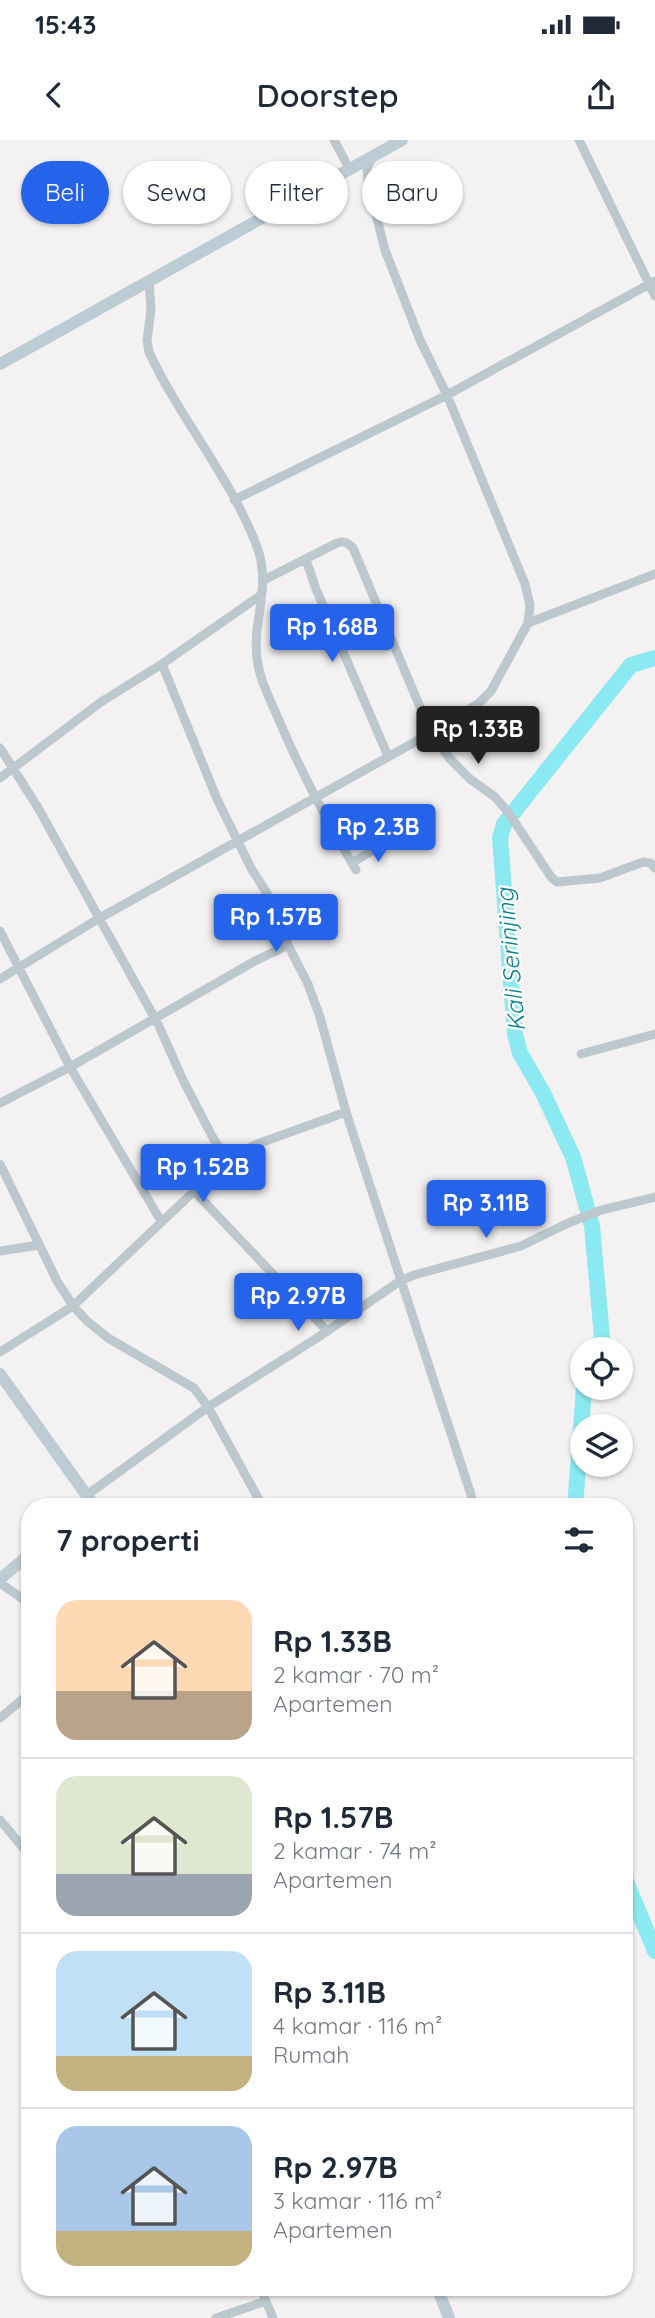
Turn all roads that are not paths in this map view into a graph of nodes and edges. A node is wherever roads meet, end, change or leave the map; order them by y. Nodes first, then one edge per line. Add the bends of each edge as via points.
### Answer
1 (334, 140) edge
2 (402, 140) edge
3 (579, 140) edge
4 (372, 158) junction
5 (350, 170) junction
6 (149, 280) junction
7 (652, 283) edge
8 (655, 296) edge
9 (0, 364) edge
10 (447, 395) junction
11 (234, 500) junction
12 (306, 560) junction
13 (655, 575) edge
14 (264, 580) junction
15 (261, 595) junction
16 (528, 623) junction
17 (162, 664) junction
18 (430, 733) junction
19 (0, 748) edge
20 (388, 757) junction
21 (14, 768) junction
22 (0, 778) edge
23 (317, 797) junction
24 (236, 841) junction
25 (388, 841) dead end
26 (655, 868) edge
27 (98, 919) junction
28 (0, 931) edge
29 (288, 945) junction
30 (18, 968) junction
31 (0, 979) edge
32 (155, 1019) junction
33 (655, 1034) edge
34 (580, 1054) dead end
35 (70, 1067) junction
36 (0, 1103) edge
37 (346, 1112) junction
38 (227, 1160) junction
39 (1, 1167) edge
40 (195, 1192) junction
41 (655, 1197) edge
42 (161, 1221) junction
43 (39, 1245) junction
44 (0, 1251) edge
45 (407, 1278) junction
46 (73, 1306) junction
47 (327, 1331) junction
48 (0, 1352) edge
49 (0, 1374) edge
50 (203, 1410) junction
51 (87, 1498) edge
52 (97, 1498) edge
53 (257, 1498) edge
54 (472, 1498) edge
55 (21, 1563) edge
56 (0, 1581) edge
57 (21, 1597) edge
58 (21, 1700) edge
59 (0, 1718) edge
60 (0, 1820) edge
61 (21, 1845) edge
62 (264, 2296) edge
63 (440, 2296) edge
64 (266, 2301) junction
65 (216, 2318) edge
66 (273, 2318) edge
67 (449, 2318) edge

1 - 5 street
2 - 4 street
3 - 7 street
4 - 5 street
4 - 10 street via 368,183 385,250
5 - 6 street
6 - 9 street
6 - 11 street via 149,352
7 - 8 street
7 - 10 street
10 - 11 street
10 - 16 street via 525,584
11 - 14 street via 257,546
12 - 14 street
12 - 18 street via 343,541 353,548
12 - 20 street
13 - 16 street
14 - 15 street
15 - 17 street
15 - 23 street via 256,644 259,670
16 - 18 street via 485,698
17 - 21 street via 101,702
17 - 24 street
18 - 20 street
18 - 26 street via 450,759 508,812 557,882 600,878 643,862
19 - 21 street
20 - 23 street
21 - 22 street
21 - 27 street
23 - 24 street
23 - 25 street via 354,866
24 - 27 street
24 - 29 street via 276,908
27 - 30 street
27 - 32 street
28 - 30 street
29 - 32 street
29 - 37 street via 320,1017
30 - 31 street
30 - 35 street
32 - 35 street
32 - 38 street
33 - 34 street
35 - 36 street
35 - 42 street
37 - 38 street via 257,1144
37 - 45 street
38 - 40 street
39 - 43 street
40 - 42 street
40 - 47 street
41 - 45 street via 601,1210 521,1246
42 - 46 street
43 - 44 street
43 - 46 street
45 - 47 street
45 - 54 street
46 - 48 street
46 - 50 street via 108,1338 194,1388
47 - 50 street
49 - 51 street
50 - 52 street
50 - 53 street
55 - 56 street
56 - 57 street
58 - 59 street
60 - 61 street
62 - 64 street
63 - 67 street
64 - 65 street
64 - 66 street

